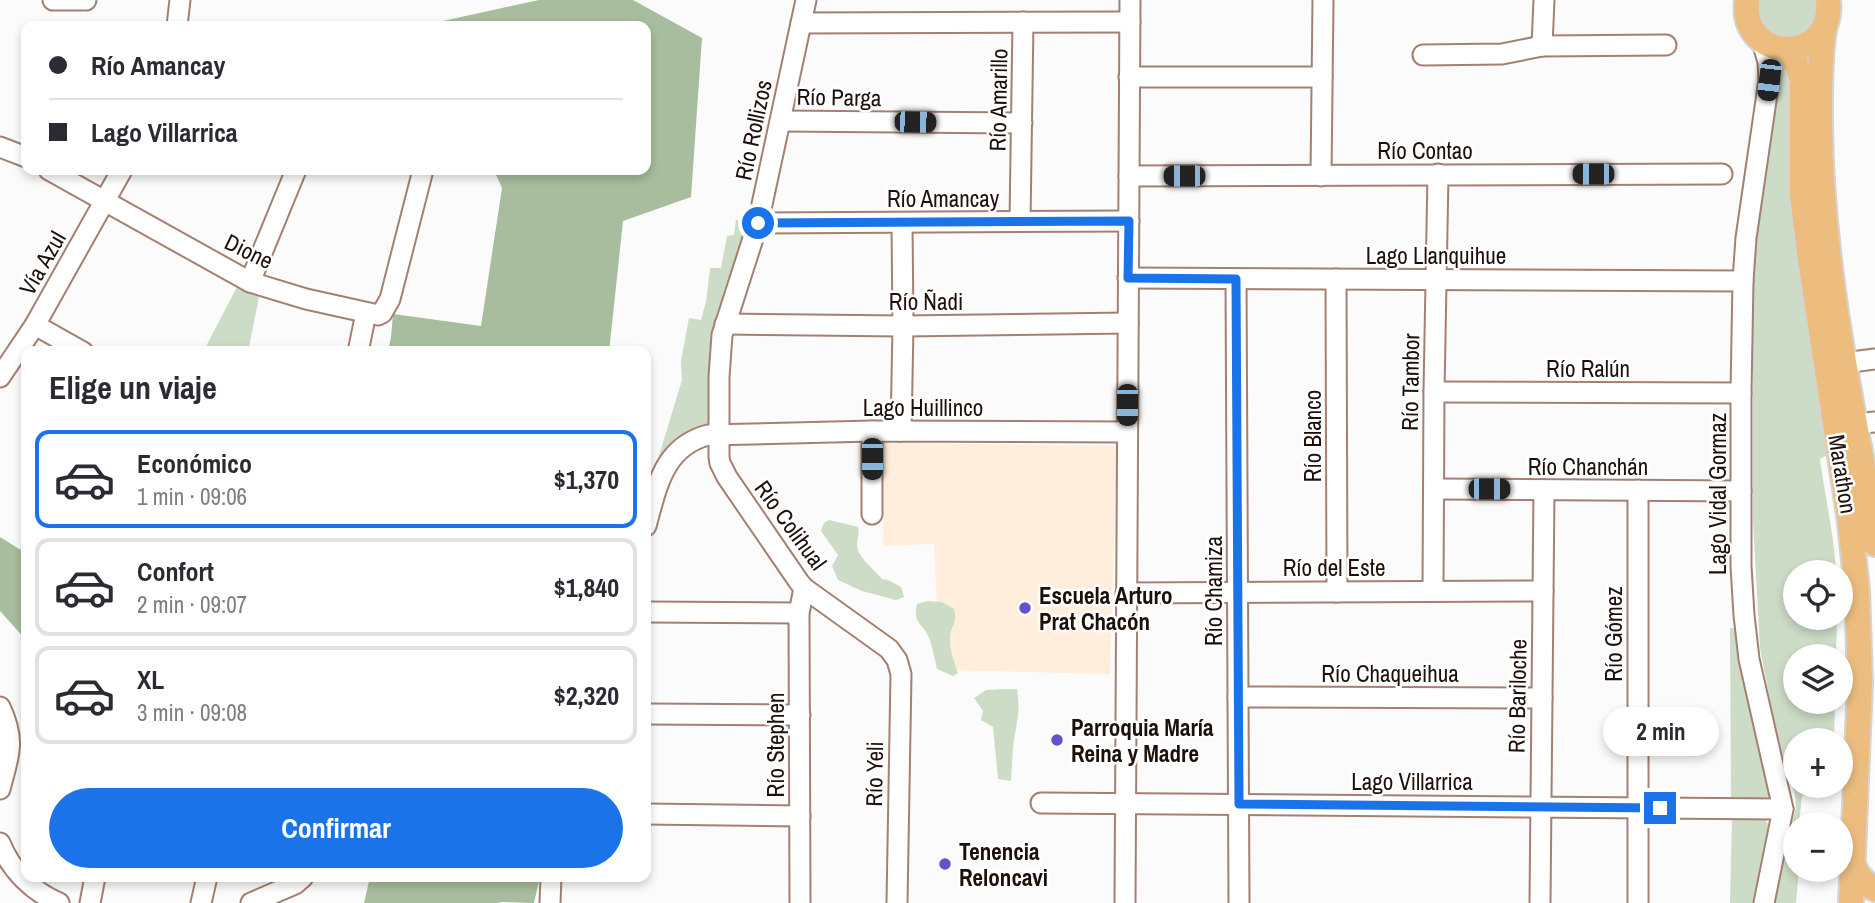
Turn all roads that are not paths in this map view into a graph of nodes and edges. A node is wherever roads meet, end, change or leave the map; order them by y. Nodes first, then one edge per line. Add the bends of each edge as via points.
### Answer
1 (53, 0) edge
2 (86, 0) edge
3 (180, 0) edge
4 (806, 0) edge
5 (1130, 0) edge
6 (1323, 0) edge
7 (1544, 0) edge
8 (1829, 1) edge
9 (1746, 4) edge
10 (178, 21) edge
11 (1023, 22) junction
12 (1130, 22) junction
13 (801, 23) junction
14 (1824, 29) junction
15 (1666, 45) dead end
16 (1542, 46) junction
17 (1778, 47) junction
18 (1423, 55) dead end
19 (1129, 77) junction
20 (1322, 77) junction
21 (781, 121) junction
22 (1022, 123) junction
23 (0, 147) edge
24 (21, 155) edge
25 (1438, 174) junction
26 (1721, 174) dead end
27 (58, 175) edge
28 (119, 175) edge
29 (294, 175) edge
30 (422, 175) edge
31 (1129, 176) junction
32 (1321, 176) junction
33 (105, 201) junction
34 (1020, 221) junction
35 (1129, 221) junction
36 (902, 222) junction
37 (758, 223) junction
38 (1128, 278) junction
39 (1236, 279) junction
40 (1336, 279) junction
41 (1436, 280) junction
42 (1743, 281) junction
43 (250, 282) junction
44 (374, 313) junction
45 (1128, 323) junction
46 (725, 324) junction
47 (35, 325) junction
48 (903, 326) junction
49 (22, 346) edge
50 (72, 346) edge
51 (360, 346) edge
52 (21, 347) edge
53 (1875, 359) edge
54 (1844, 363) junction
55 (0, 377) edge
56 (1434, 392) junction
57 (1741, 393) junction
58 (1865, 423) edge
59 (872, 431) junction
60 (901, 431) junction
61 (1127, 432) junction
62 (720, 434) junction
63 (1434, 489) junction
64 (1544, 490) junction
65 (1638, 491) junction
66 (1741, 491) junction
67 (651, 507) edge
68 (872, 514) dead end
69 (1874, 529) edge
70 (804, 588) junction
71 (1543, 590) junction
72 (1433, 591) junction
73 (1237, 592) junction
74 (1337, 592) junction
75 (1126, 593) junction
76 (651, 612) edge
77 (799, 613) junction
78 (889, 649) joint
79 (1238, 696) junction
80 (1542, 698) junction
81 (0, 707) edge
82 (651, 714) edge
83 (800, 715) junction
84 (0, 789) edge
85 (1041, 803) dead end
86 (1125, 804) junction
87 (1239, 804) junction
88 (1540, 807) junction
89 (1638, 808) junction
90 (1783, 809) junction
91 (651, 814) edge
92 (800, 816) junction
93 (1853, 840) edge
94 (0, 843) edge
95 (1853, 864) edge
96 (21, 875) edge
97 (28, 882) edge
98 (94, 882) edge
99 (206, 882) edge
100 (297, 882) edge
101 (551, 882) edge
102 (1852, 882) edge
103 (1875, 890) edge
104 (59, 903) edge
105 (90, 903) edge
106 (201, 903) edge
107 (251, 903) edge
108 (550, 903) edge
109 (800, 903) edge
110 (897, 903) edge
111 (1125, 903) edge
112 (1239, 903) edge
113 (1540, 903) edge
114 (1638, 903) edge
115 (1764, 903) edge
116 (1851, 903) edge
117 (1860, 903) edge

1 - 2 street
3 - 10 street
4 - 13 street, Río Rollizos
5 - 12 street
6 - 20 street
7 - 16 street
8 - 14 main road, Marathon
9 - 17 main road, Marathon via 1751,28
11 - 12 street
11 - 13 street
11 - 22 street, Río Amarillo
12 - 19 street
13 - 21 street, Río Rollizos
14 - 17 main road via 1808,44
14 - 54 main road, Marathon via 1820,130 1824,213
15 - 16 street
16 - 18 street via 1502,54
17 - 42 street, Lago Vidal Gormaz via 1768,62
17 - 93 main road, Marathon via 1797,66 1802,79 1805,222 1856,568 1860,682
19 - 20 street
19 - 31 street
20 - 32 street
21 - 22 street, Río Parga
21 - 37 street, Río Rollizos
22 - 34 street, Río Amarillo
23 - 24 street
25 - 26 street, Río Contao
25 - 32 street, Río Contao
25 - 41 street, Río Tambor
27 - 33 street, Dione
28 - 33 street, Vía Azul
29 - 43 street
30 - 44 street via 390,299
31 - 32 street, Río Contao
31 - 35 street
33 - 43 street, Dione
33 - 47 street, Vía Azul
34 - 35 street, Río Amancay
34 - 36 street, Río Amancay
35 - 38 street
36 - 37 street, Río Amancay
36 - 48 street
37 - 46 street, Río Rollizos
38 - 39 street, Lago Llanquihue
38 - 45 street
39 - 40 street, Lago Llanquihue
39 - 73 street, Río Chamiza
40 - 41 street, Lago Llanquihue
40 - 74 street, Río Blanco
41 - 42 street, Lago Llanquihue
41 - 56 street, Río Tambor
42 - 57 street, Lago Vidal Gormaz
43 - 44 street, Dione
44 - 51 street
45 - 48 street, Río Ñadi
45 - 61 street
46 - 48 street, Río Ñadi
46 - 62 street, Río Rollizos
47 - 49 street, Vía Azul
47 - 50 street
48 - 60 street
52 - 55 street, Vía Azul
53 - 54 street
54 - 58 main road, Marathon
56 - 57 street, Río Ralún
56 - 63 street, Río Tambor
57 - 66 street, Lago Vidal Gormaz
58 - 69 main road, Marathon
59 - 60 street, Lago Huillinco
59 - 62 street, Lago Huillinco
59 - 68 street
60 - 61 street, Lago Huillinco
61 - 75 street
62 - 67 street, Lago Huillinco via 684,445 670,460
62 - 70 street, Río Colihual via 723,471
63 - 64 street, Río Chanchán
63 - 72 street, Río Tambor
64 - 65 street, Río Chanchán
64 - 71 street, Río Bariloche
65 - 66 street, Río Chanchán
65 - 89 street, Río Gómez
66 - 90 street, Lago Vidal Gormaz via 1747,648
70 - 77 street, Río Stephen
70 - 78 street, Río Colihual
71 - 72 street, Río del Este
71 - 80 street, Río Bariloche
72 - 74 street, Río del Este
73 - 74 street, Río del Este
73 - 75 street, Río del Este
73 - 79 street, Río Chamiza
75 - 86 street
76 - 77 street
77 - 83 street, Río Stephen
78 - 110 street, Río Yeli via 901,674
79 - 80 street, Río Chaqueihua
79 - 87 street, Río Chamiza
80 - 88 street, Río Bariloche
81 - 84 street via 10,741
82 - 83 street
83 - 92 street, Río Stephen
85 - 86 street, Lago Villarrica
86 - 87 street, Lago Villarrica
86 - 111 street
87 - 88 street, Lago Villarrica
87 - 112 street, Río Chamiza
88 - 89 street, Lago Villarrica
88 - 113 street, Río Bariloche
89 - 90 street, Lago Villarrica
89 - 114 street, Río Gómez
90 - 115 street, Lago Vidal Gormaz
91 - 92 street
92 - 109 street, Río Stephen
94 - 96 street
95 - 103 main road
97 - 104 street
98 - 105 street
99 - 106 street
100 - 107 street
101 - 108 street
102 - 116 main road, Marathon
103 - 117 main road

